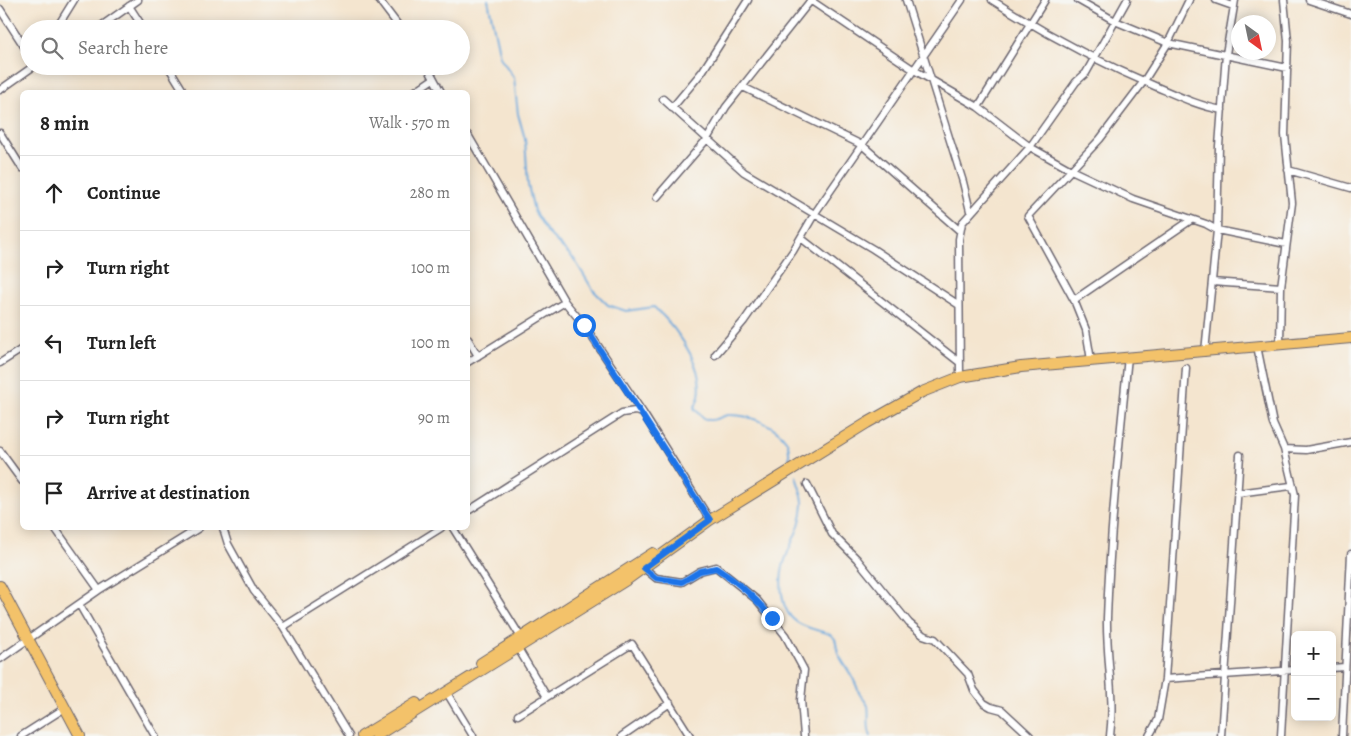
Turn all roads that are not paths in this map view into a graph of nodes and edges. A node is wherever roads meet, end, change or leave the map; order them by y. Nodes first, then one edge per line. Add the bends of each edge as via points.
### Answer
1 (74, 0) edge
2 (138, 0) edge
3 (379, 0) edge
4 (748, 0) edge
5 (810, 0) edge
6 (906, 0) edge
7 (962, 0) edge
8 (992, 0) edge
9 (1045, 0) edge
10 (1078, 0) edge
11 (1127, 0) edge
12 (1189, 0) edge
13 (1216, 0) edge
14 (1284, 0) edge
15 (1309, 0) edge
16 (1234, 3) edge
17 (1332, 3) edge
18 (129, 6) junction
19 (0, 9) edge
20 (1351, 14) edge
21 (62, 20) edge
22 (110, 20) edge
23 (138, 20) edge
24 (393, 20) edge
25 (1115, 21) junction
26 (1030, 24) junction
27 (20, 40) edge
28 (1168, 43) junction
29 (1226, 54) junction
30 (924, 56) junction
31 (1095, 58) junction
32 (1287, 68) junction
33 (914, 70) junction
34 (21, 75) edge
35 (174, 75) edge
36 (431, 75) edge
37 (432, 78) junction
38 (932, 80) junction
39 (1144, 81) junction
40 (743, 87) junction
41 (0, 90) edge
42 (183, 90) edge
43 (417, 90) edge
44 (440, 90) edge
45 (663, 99) dead end
46 (978, 107) junction
47 (672, 108) junction
48 (1222, 110) junction
49 (0, 133) edge
50 (470, 138) edge
51 (707, 140) junction
52 (862, 145) junction
53 (1030, 147) junction
54 (20, 165) edge
55 (1071, 170) junction
56 (1288, 170) junction
57 (1351, 188) edge
58 (657, 197) dead end
59 (970, 212) junction
60 (815, 213) junction
61 (1191, 220) junction
62 (1217, 230) junction
63 (960, 231) junction
64 (801, 238) junction
65 (1286, 244) junction
66 (1212, 282) junction
67 (1281, 287) junction
68 (1074, 300) junction
69 (565, 302) junction
70 (959, 305) junction
71 (1351, 338) edge
72 (470, 342) edge
73 (1280, 344) junction
74 (1257, 346) junction
75 (20, 350) edge
76 (1205, 352) junction
77 (715, 355) dead end
78 (478, 356) junction
79 (1128, 357) junction
80 (1091, 360) junction
81 (470, 361) edge
82 (959, 362) junction
83 (0, 363) edge
84 (1186, 368) dead end
85 (960, 377) junction
86 (643, 413) junction
87 (1351, 442) edge
88 (1284, 449) junction
89 (0, 451) edge
90 (1240, 455) dead end
91 (20, 478) edge
92 (807, 484) dead end
93 (1291, 486) junction
94 (1238, 493) junction
95 (470, 510) edge
96 (710, 520) junction
97 (57, 530) edge
98 (197, 530) edge
99 (224, 530) edge
100 (438, 530) edge
101 (455, 530) edge
102 (682, 538) junction
103 (1351, 554) edge
104 (644, 568) junction
105 (0, 586) edge
106 (99, 590) junction
107 (79, 604) junction
108 (283, 627) junction
109 (28, 640) junction
110 (519, 643) junction
111 (0, 659) edge
112 (1344, 667) junction
113 (1336, 668) edge
114 (1284, 670) junction
115 (1291, 670) edge
116 (1225, 676) junction
117 (1165, 679) junction
118 (447, 693) junction
119 (547, 697) junction
120 (670, 703) junction
121 (65, 708) junction
122 (518, 715) dead end
123 (21, 736) edge
124 (80, 736) edge
125 (156, 736) edge
126 (349, 736) edge
127 (362, 736) edge
128 (376, 736) edge
129 (473, 736) edge
130 (622, 736) edge
131 (690, 736) edge
132 (804, 736) edge
133 (1030, 736) edge
134 (1110, 736) edge
135 (1149, 736) edge
136 (1221, 736) edge
137 (1281, 736) edge
138 (1342, 736) edge

1 - 21 street
2 - 18 street
3 - 24 street
4 - 47 street via 702,72
5 - 33 street
5 - 40 street
6 - 30 street
7 - 30 street
8 - 26 street
9 - 26 street
10 - 25 street
11 - 25 street
12 - 28 street
13 - 16 street
14 - 32 street
15 - 17 street
16 - 29 street
17 - 20 street
18 - 22 street
18 - 23 street
19 - 27 street
25 - 28 street
25 - 31 street
26 - 31 street
26 - 46 street
28 - 29 street
28 - 39 street
29 - 32 street
29 - 48 street
30 - 33 street
30 - 38 street
31 - 39 street
31 - 53 street
32 - 56 street
33 - 38 street
33 - 52 street
34 - 41 street
35 - 42 street
36 - 37 street
37 - 43 street
37 - 44 street
38 - 46 street
38 - 59 street
39 - 48 street
39 - 55 street via 1100,139
40 - 51 street via 726,106
40 - 52 street
45 - 47 street
46 - 53 street
47 - 51 street
48 - 62 street
49 - 54 street
50 - 69 street
51 - 58 street
51 - 60 street via 744,172
52 - 60 street
52 - 63 street
53 - 55 street
53 - 59 street
55 - 61 street via 1133,199
55 - 68 street via 1028,216
56 - 57 street
56 - 65 street via 1292,203
59 - 63 street
60 - 64 street
60 - 70 street
61 - 62 street
61 - 68 street
62 - 65 street
62 - 66 street
63 - 70 street
64 - 77 street via 744,321
64 - 82 street
65 - 67 street
66 - 67 street
66 - 76 street
67 - 73 street
68 - 80 street via 1086,330
69 - 78 street
69 - 86 street
70 - 82 street
71 - 73 main road
72 - 78 street
73 - 74 main road
74 - 76 main road
74 - 88 street via 1273,424
75 - 83 street
76 - 79 main road
78 - 81 street
79 - 80 main road
79 - 134 street via 1107,611
80 - 85 main road
82 - 85 street
84 - 117 street
85 - 96 main road via 904,401
86 - 95 street via 622,414
86 - 96 street
87 - 88 street via 1306,450
88 - 93 street
89 - 91 street
90 - 94 street
92 - 133 street via 832,534 910,622 923,635 935,639 968,674 984,703 1002,710
93 - 94 street
93 - 114 street via 1295,495
94 - 116 street
96 - 102 main road
97 - 106 street
98 - 106 street
99 - 108 street via 254,591
100 - 108 street
101 - 110 street
102 - 104 main road
102 - 110 main road via 663,547
103 - 112 street
104 - 110 main road
104 - 132 street via 656,578 682,582 700,571 716,568 757,600 785,635 804,670 801,700
105 - 109 main road
106 - 107 street
107 - 109 street
107 - 125 street
108 - 126 street
109 - 111 street
109 - 121 main road
110 - 118 main road
110 - 119 street
110 - 127 main road
112 - 113 street
112 - 138 street
114 - 115 street
114 - 116 street
114 - 137 street
116 - 117 street
116 - 136 street
117 - 135 street via 1158,720
118 - 128 main road
118 - 129 street
119 - 120 street via 632,644
119 - 122 street
120 - 130 street
120 - 131 street
121 - 123 street
121 - 124 main road

